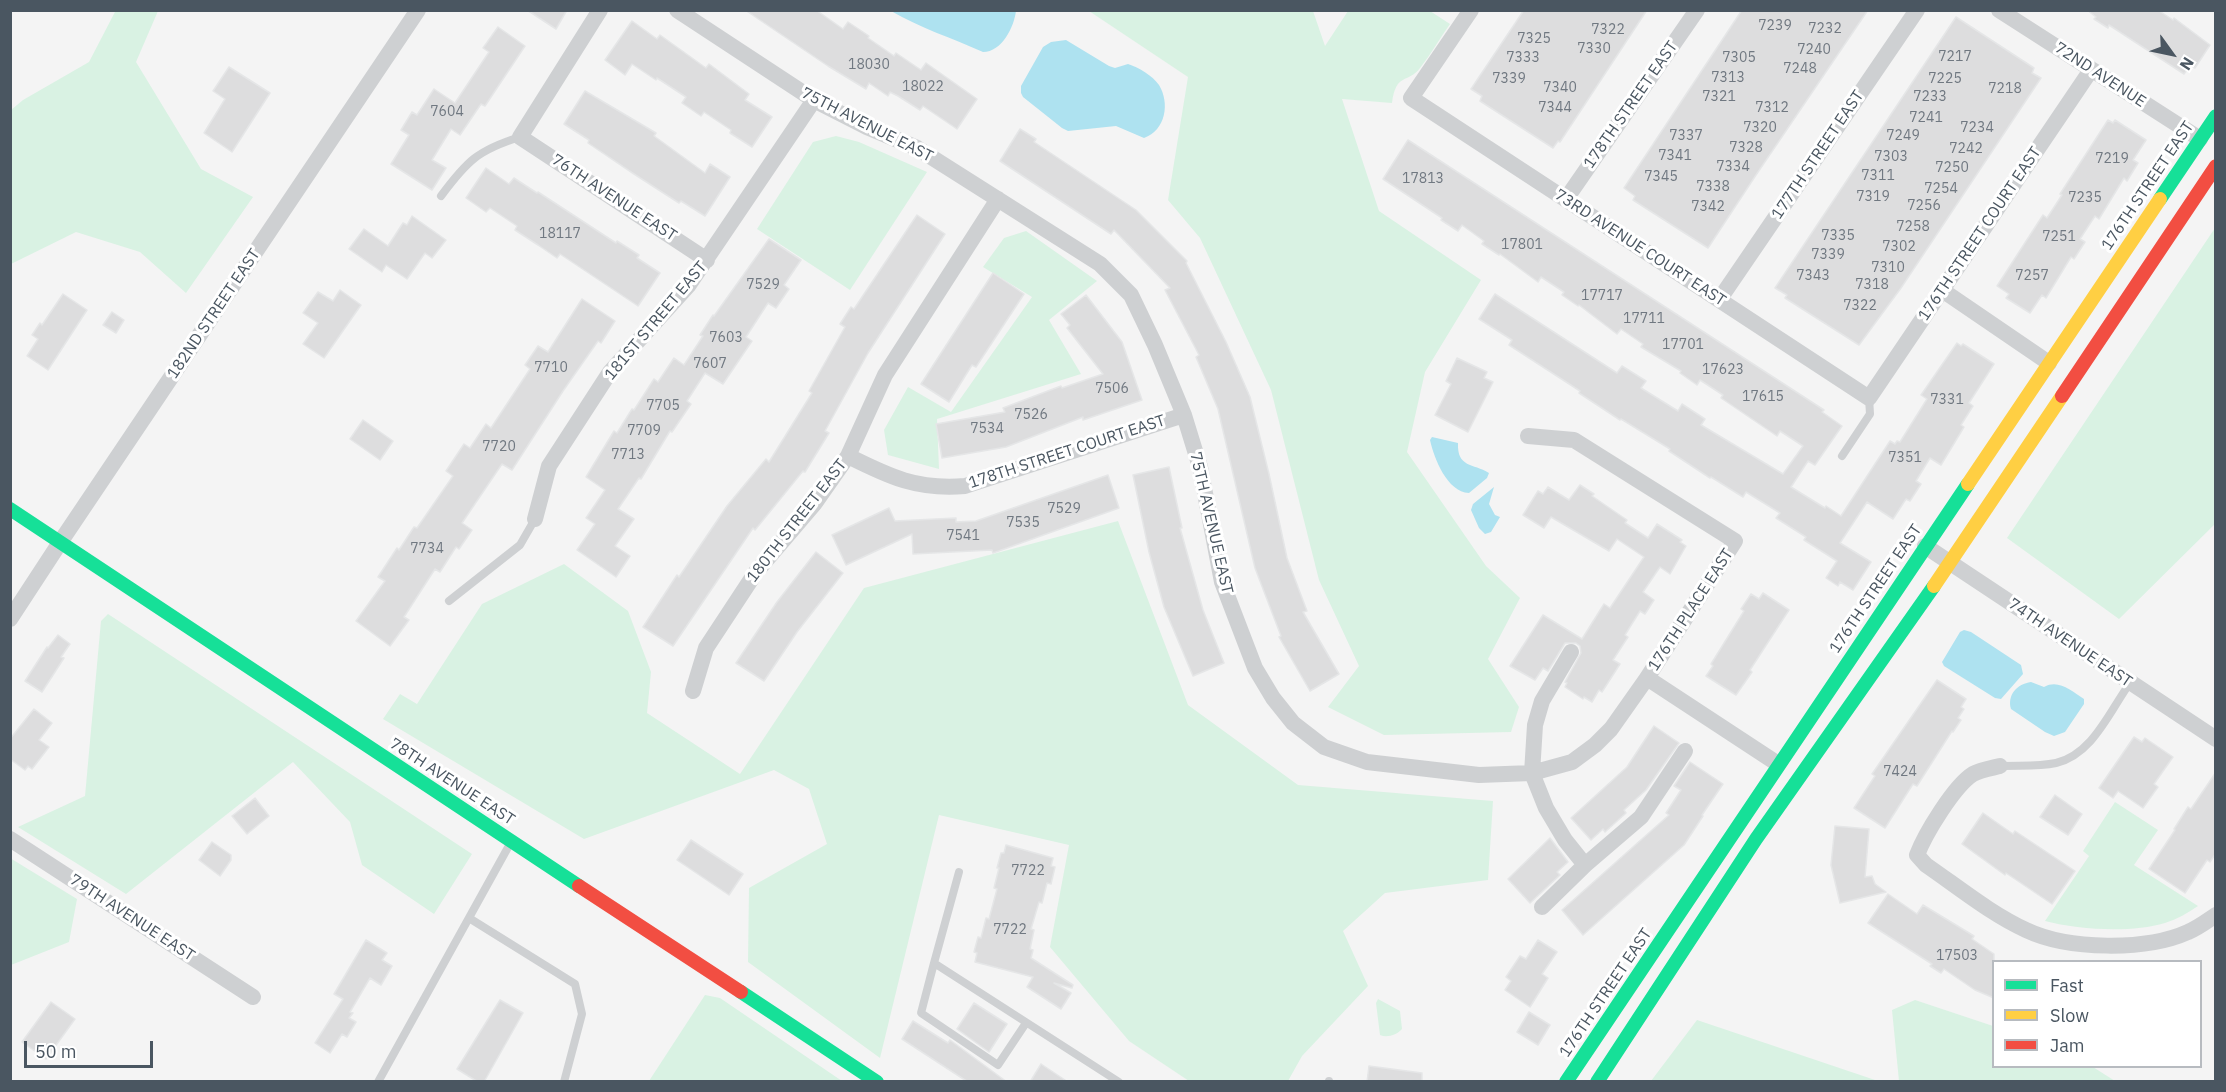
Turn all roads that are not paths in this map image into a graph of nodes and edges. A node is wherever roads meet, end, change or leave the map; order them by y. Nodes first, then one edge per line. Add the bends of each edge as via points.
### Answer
1 (418, 10) edge
2 (600, 10) edge
3 (677, 10) edge
4 (1471, 10) edge
5 (1697, 10) edge
6 (1917, 10) edge
7 (2000, 10) edge
8 (2091, 70) junction
9 (814, 100) junction
10 (2216, 116) edge
11 (520, 137) junction
12 (2200, 139) junction
13 (2216, 166) edge
14 (441, 196) dead end
15 (998, 198) junction
16 (1566, 200) junction
17 (708, 260) junction
18 (1942, 290) junction
19 (1719, 300) junction
20 (2049, 363) junction
21 (1869, 398) junction
22 (1184, 415) junction
23 (1528, 436) dead end
24 (848, 456) junction
25 (1842, 456) dead end
26 (10, 508) edge
27 (535, 519) joint
28 (60, 541) junction
29 (1925, 546) junction
30 (1950, 563) junction
31 (449, 600) dead end
32 (10, 619) edge
33 (1571, 652) dead end
34 (1647, 678) junction
35 (2130, 683) junction
36 (693, 691) dead end
37 (2216, 739) edge
38 (1685, 751) dead end
39 (1778, 764) junction
40 (2000, 766) joint
41 (1532, 772) junction
42 (10, 839) edge
43 (1756, 839) junction
44 (511, 841) junction
45 (1585, 864) junction
46 (958, 872) dead end
47 (1542, 906) dead end
48 (2216, 915) edge
49 (469, 918) junction
50 (934, 963) junction
51 (253, 997) dead end
52 (1026, 1023) junction
53 (378, 1082) edge
54 (564, 1082) edge
55 (877, 1082) edge
56 (1119, 1082) edge
57 (1566, 1082) edge
58 (1597, 1082) edge

1 - 28 street, 182ND STREET EAST
2 - 11 street
3 - 9 street, 75TH AVENUE EAST
4 - 16 street, 73RD AVENUE COURT EAST via 1411,98
5 - 16 street, 178TH STREET EAST
6 - 19 street, 177TH STREET EAST
7 - 8 street, 72ND AVENUE
8 - 12 street, 72ND AVENUE
8 - 18 street, 176TH STREET COURT EAST
9 - 15 street, 75TH AVENUE EAST via 917,148
9 - 17 street, 181ST STREET EAST
10 - 12 main road, 176TH STREET EAST
11 - 14 lane via 499,143 473,158
11 - 17 street, 76TH AVENUE EAST
12 - 20 main road, 176TH STREET EAST
13 - 30 main road
15 - 22 street, 75TH AVENUE EAST via 1100,264 1131,295
15 - 24 street, 180TH STREET EAST via 885,375
16 - 19 street, 73RD AVENUE COURT EAST
17 - 27 street, 181ST STREET EAST via 610,372 549,466
18 - 20 street
18 - 21 street, 176TH STREET COURT EAST
19 - 21 street, 73RD AVENUE COURT EAST
20 - 29 main road, 176TH STREET EAST
21 - 25 lane via 1870,414
22 - 24 street, 178TH STREET COURT EAST via 965,486 939,488 910,483
22 - 41 street, 75TH AVENUE EAST via 1200,467 1222,582 1256,668 1293,723 1324,747 1367,762 1479,775
23 - 34 street, 176TH PLACE EAST via 1574,440 1735,541
24 - 36 street, 180TH STREET EAST via 815,503 756,572 718,629 706,648
26 - 28 main road, 78TH AVENUE EAST
27 - 31 lane via 520,545
28 - 32 street, 182ND STREET EAST
28 - 44 main road, 78TH AVENUE EAST
29 - 30 street, 74TH AVENUE EAST
29 - 39 main road, 176TH STREET EAST
30 - 35 street, 74TH AVENUE EAST
30 - 43 main road
33 - 41 street via 1542,701 1535,725
34 - 39 street
34 - 41 street, 75TH AVENUE EAST via 1595,745 1572,762
35 - 37 street, 74TH AVENUE EAST
35 - 40 lane via 2095,737 2079,753 2048,764
38 - 45 street via 1641,817
39 - 43 main road via 1782,783
39 - 57 main road, 176TH STREET EAST
40 - 48 street via 1973,774 1958,788 1923,839 1917,855 1926,865 1996,913 2049,939 2096,945 2163,940 2189,932
41 - 45 street via 1546,808
42 - 51 street, 79TH AVENUE EAST
43 - 58 main road
44 - 49 lane
44 - 55 main road, 78TH AVENUE EAST
45 - 47 street
46 - 50 lane
49 - 53 lane
49 - 54 lane via 575,984 582,1014
50 - 52 lane
50 - 52 lane via 921,1013 998,1065
52 - 56 lane

